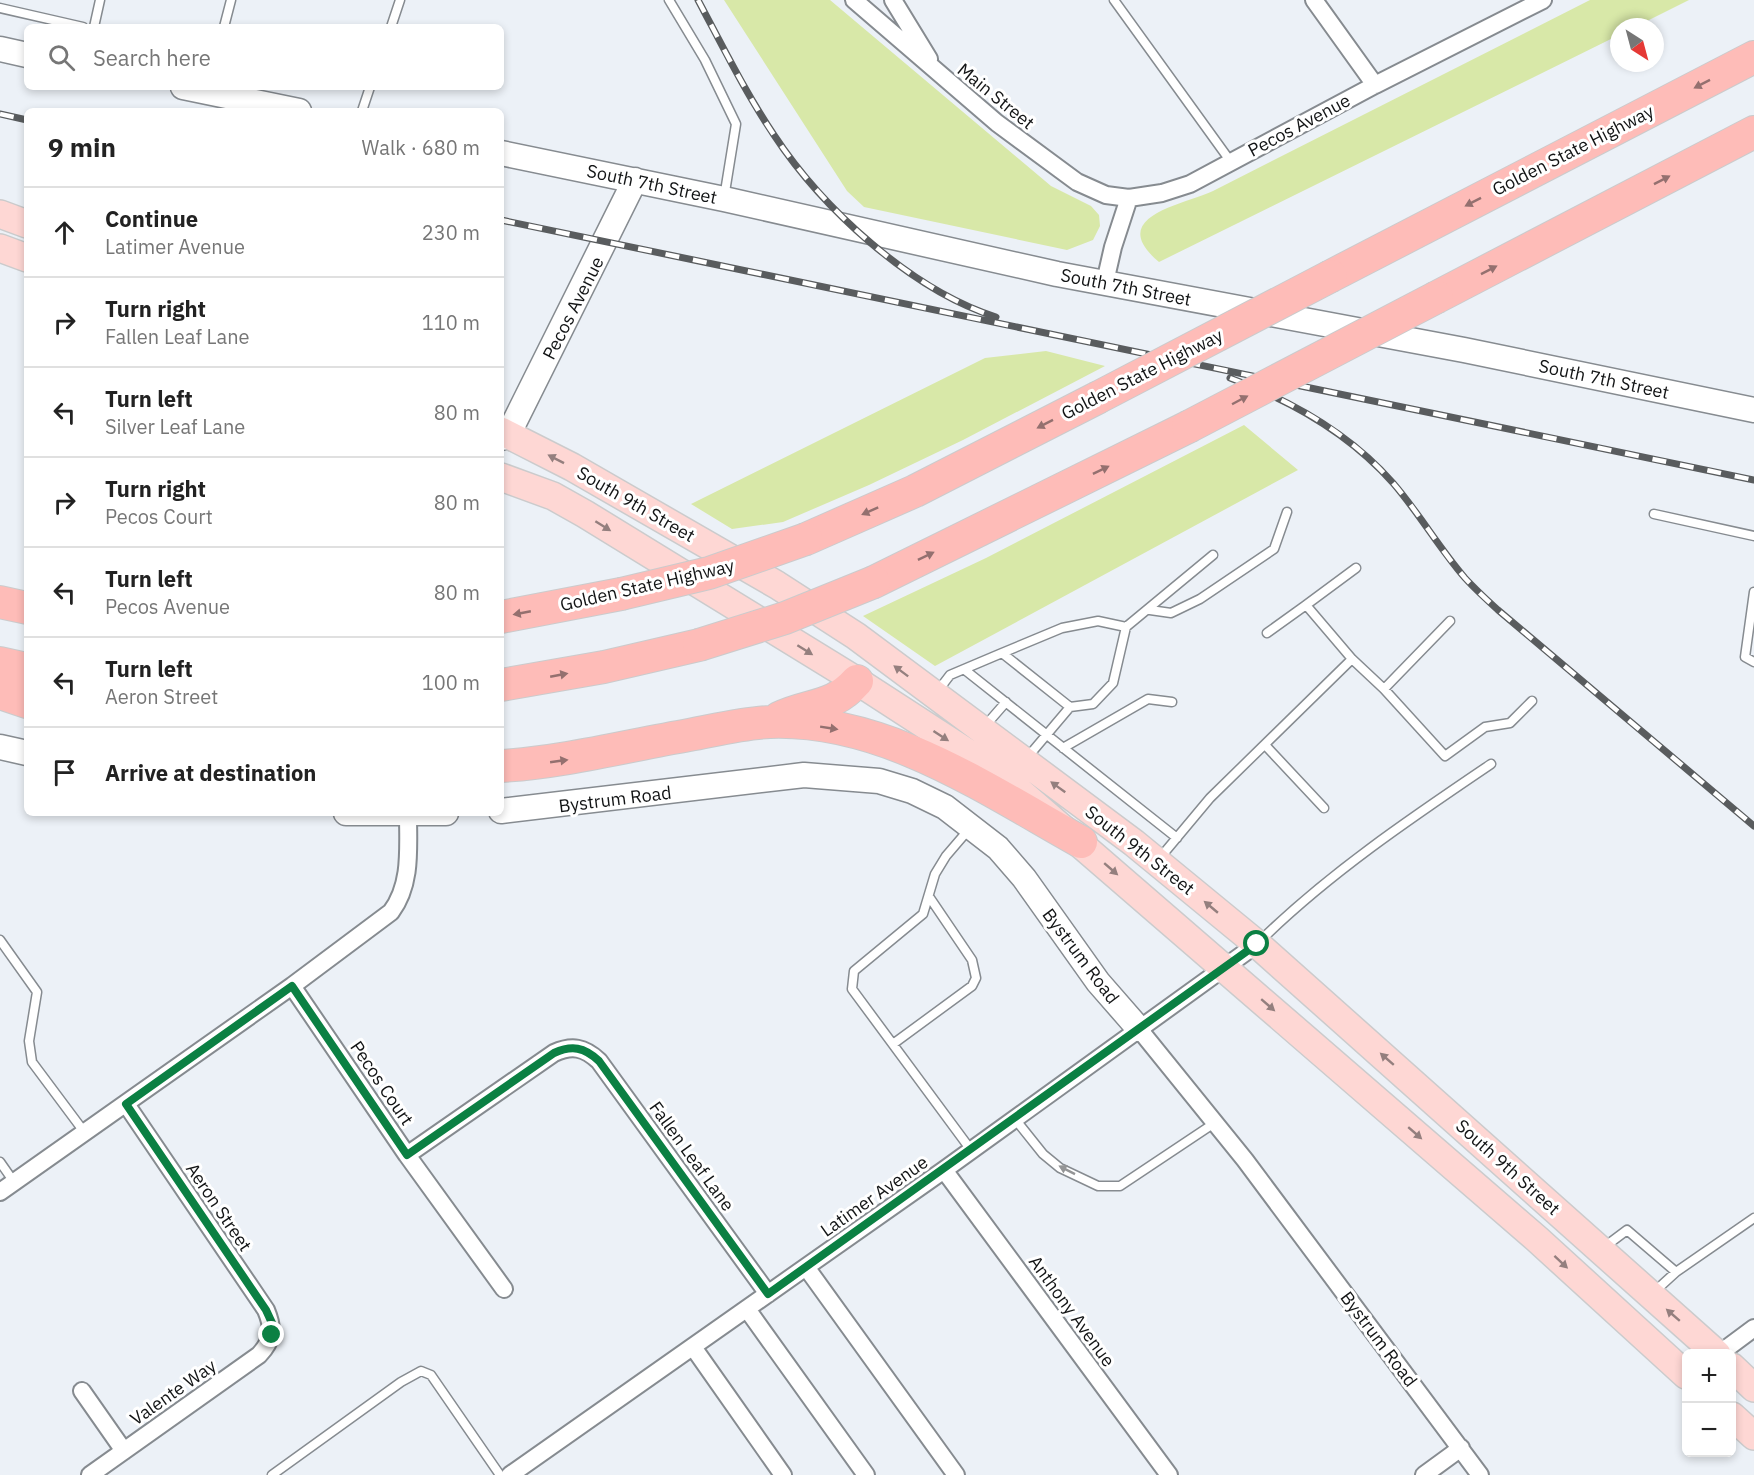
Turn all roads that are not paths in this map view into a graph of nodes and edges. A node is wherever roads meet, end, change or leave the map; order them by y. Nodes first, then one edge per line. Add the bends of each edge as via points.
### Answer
1 (100, 0) edge
2 (231, 0) edge
3 (400, 0) edge
4 (669, 0) edge
5 (854, 0) edge
6 (892, 0) edge
7 (1114, 0) edge
8 (1314, 0) edge
9 (1544, 0) edge
10 (1519, 5) edge
11 (0, 8) edge
12 (70, 24) edge
13 (95, 24) edge
14 (225, 24) edge
15 (392, 24) edge
16 (0, 49) edge
17 (24, 54) edge
18 (1754, 57) edge
19 (939, 75) junction
20 (1375, 85) junction
21 (214, 90) edge
22 (369, 90) edge
23 (287, 108) edge
24 (363, 108) edge
25 (1754, 132) edge
26 (504, 154) edge
27 (1232, 162) junction
28 (635, 180) junction
29 (1129, 198) junction
30 (724, 199) junction
31 (0, 214) edge
32 (24, 223) edge
33 (0, 248) edge
34 (24, 257) edge
35 (1105, 282) junction
36 (1754, 410) edge
37 (504, 433) edge
38 (504, 435) edge
39 (504, 437) edge
40 (504, 478) edge
41 (553, 496) junction
42 (1287, 512) dead end
43 (1654, 514) dead end
44 (1754, 536) edge
45 (1213, 555) dead end
46 (1356, 568) dead end
47 (1754, 591) edge
48 (0, 602) edge
49 (1306, 605) junction
50 (24, 607) edge
51 (1150, 610) junction
52 (504, 616) edge
53 (1450, 621) dead end
54 (1126, 627) junction
55 (1267, 633) dead end
56 (856, 636) junction
57 (1002, 653) junction
58 (1352, 659) junction
59 (1754, 662) edge
60 (0, 663) edge
61 (24, 668) edge
62 (965, 670) junction
63 (857, 681) junction
64 (504, 684) edge
65 (1384, 688) junction
66 (0, 693) edge
67 (934, 695) junction
68 (24, 701) edge
69 (1532, 701) dead end
70 (1006, 702) junction
71 (1172, 702) dead end
72 (1070, 707) junction
73 (771, 722) junction
74 (981, 731) junction
75 (1047, 735) junction
76 (1264, 745) junction
77 (0, 747) edge
78 (1064, 748) junction
79 (24, 752) edge
80 (1024, 762) junction
81 (1491, 764) dead end
82 (504, 766) edge
83 (1324, 808) dead end
84 (504, 811) edge
85 (408, 816) edge
86 (972, 826) junction
87 (1177, 838) junction
88 (1081, 842) junction
89 (1157, 862) junction
90 (930, 898) junction
91 (0, 940) edge
92 (1257, 944) junction
93 (1224, 966) junction
94 (292, 986) junction
95 (1138, 1029) junction
96 (893, 1044) junction
97 (126, 1104) junction
98 (1015, 1119) junction
99 (1212, 1124) junction
100 (85, 1133) junction
101 (971, 1150) junction
102 (407, 1155) junction
103 (0, 1162) edge
104 (944, 1170) junction
105 (14, 1182) junction
106 (0, 1192) edge
107 (1754, 1218) edge
108 (1600, 1250) junction
109 (806, 1267) junction
110 (1676, 1272) junction
111 (504, 1289) dead end
112 (768, 1294) junction
113 (1651, 1295) junction
114 (747, 1309) junction
115 (1754, 1328) edge
116 (272, 1335) joint
117 (693, 1347) junction
118 (1713, 1349) edge
119 (1724, 1349) edge
120 (1682, 1371) edge
121 (1736, 1372) edge
122 (1754, 1388) edge
123 (82, 1391) dead end
124 (1736, 1420) edge
125 (1754, 1436) edge
126 (1461, 1448) junction
127 (124, 1451) junction
128 (90, 1475) edge
129 (272, 1475) edge
130 (500, 1475) edge
131 (510, 1475) edge
132 (783, 1475) edge
133 (866, 1475) edge
134 (956, 1475) edge
135 (1169, 1475) edge
136 (1424, 1475) edge
137 (1480, 1475) edge

1 - 13 lane
2 - 14 lane
3 - 15 lane
4 - 30 lane via 705,60 736,124
5 - 19 street, Main Street
6 - 19 street
7 - 27 lane
8 - 20 street
9 - 10 street, Pecos Avenue
10 - 20 street, Pecos Avenue
11 - 12 lane
16 - 17 street
18 -> 52 highway, Golden State Highway, bridge via 915,491 806,539 709,573
19 - 29 street, Main Street via 1077,182 1106,195
20 - 27 street, Pecos Avenue
21 - 23 street
22 - 24 lane
64 -> 25 highway, bridge via 699,645 785,618 874,582 1188,427
26 - 28 street, South 7th Street
27 - 29 street, Pecos Avenue via 1190,184
28 - 30 street, South 7th Street
28 - 37 street, Pecos Avenue
29 - 35 street
30 - 35 street, South 7th Street
31 - 32 main road
33 - 34 main road
35 - 36 street, South 7th Street
56 -> 38 main road, South 9th Street via 777,585 572,467
39 - 41 main road via 526,471
40 - 41 main road, South 9th Street
41 -> 63 main road, South 9th Street
42 - 51 lane via 1274,549 1200,599 1171,613
43 - 44 lane
45 - 51 lane
46 - 49 lane
47 - 59 lane via 1745,657
48 - 50 highway
49 - 55 lane
49 - 58 lane
51 - 54 lane
53 - 65 lane
54 - 57 lane via 1098,621 1062,628
54 - 72 lane via 1113,683 1093,704
56 - 63 main road via 862,651
67 -> 56 main road, South 9th Street
57 - 62 lane
57 - 72 lane
58 - 65 lane
58 - 76 lane
60 - 61 highway
62 - 67 lane via 950,675
62 - 70 lane
63 - 73 highway via 830,703 799,708
63 -> 88 main road, South 9th Street via 996,771
65 - 69 lane via 1445,756 1485,727 1510,723
66 - 68 highway
67 - 74 main road, South 9th Street
70 - 74 lane
70 - 75 lane
71 - 78 lane via 1148,699
72 - 75 lane
82 -> 73 highway via 575,759
73 -> 88 highway via 848,732 895,745 929,759
74 - 80 main road, South 9th Street
75 - 78 lane
75 - 80 lane
76 - 83 lane
76 - 87 lane via 1210,798
77 - 79 street
78 - 87 lane
89 -> 80 main road, South 9th Street
81 - 92 lane via 1294,907
84 - 86 street, Bystrum Road via 804,775 847,776 912,790
85 - 94 street via 407,871 402,898 391,912
86 - 90 lane via 935,874
86 - 95 street, Bystrum Road via 1024,878 1098,982
87 - 89 lane
88 -> 93 main road, South 9th Street
92 -> 89 main road, South 9th Street
90 - 96 lane via 923,914 864,960 851,978 852,989
90 - 96 lane via 972,960 976,978 972,986
91 - 100 lane via 37,992 29,1041 32,1062
92 - 93 street, Latimer Avenue
108 -> 92 main road, South 9th Street
93 - 95 street, Latimer Avenue
93 -> 120 main road, South 9th Street via 1537,1239
94 - 97 street
94 - 102 street, Pecos Court
95 - 98 street, Latimer Avenue
95 - 99 street, Bystrum Road
96 - 101 lane
97 - 100 street
97 - 116 street, Aeron Street via 266,1310
99 -> 98 lane via 1120,1185 1098,1186 1060,1168
98 - 101 street, Latimer Avenue
99 - 126 street, Bystrum Road via 1245,1160
100 - 105 street
101 - 104 street, Latimer Avenue
102 - 111 street, Pecos Court
102 - 112 street, Fallen Leaf Lane via 554,1053 578,1048 599,1061
103 - 105 lane
104 - 109 street, Latimer Avenue
104 - 135 street, Anthony Avenue
105 - 106 street
107 - 110 lane
108 - 110 lane via 1627,1230
108 - 113 main road, South 9th Street
109 - 112 street, Latimer Avenue
109 - 134 street
110 - 113 lane
112 - 114 street, Latimer Avenue
118 -> 113 main road, South 9th Street
114 - 117 street, Latimer Avenue
114 - 133 street
115 - 119 street
116 - 127 street, Valente Way via 259,1355
117 - 131 street, Latimer Avenue
117 - 132 street
121 - 122 main road
123 - 127 street
124 - 125 main road
126 - 136 street
126 - 137 street, Bystrum Road
127 - 128 street, Valente Way
129 - 130 lane via 421,1371 431,1375

